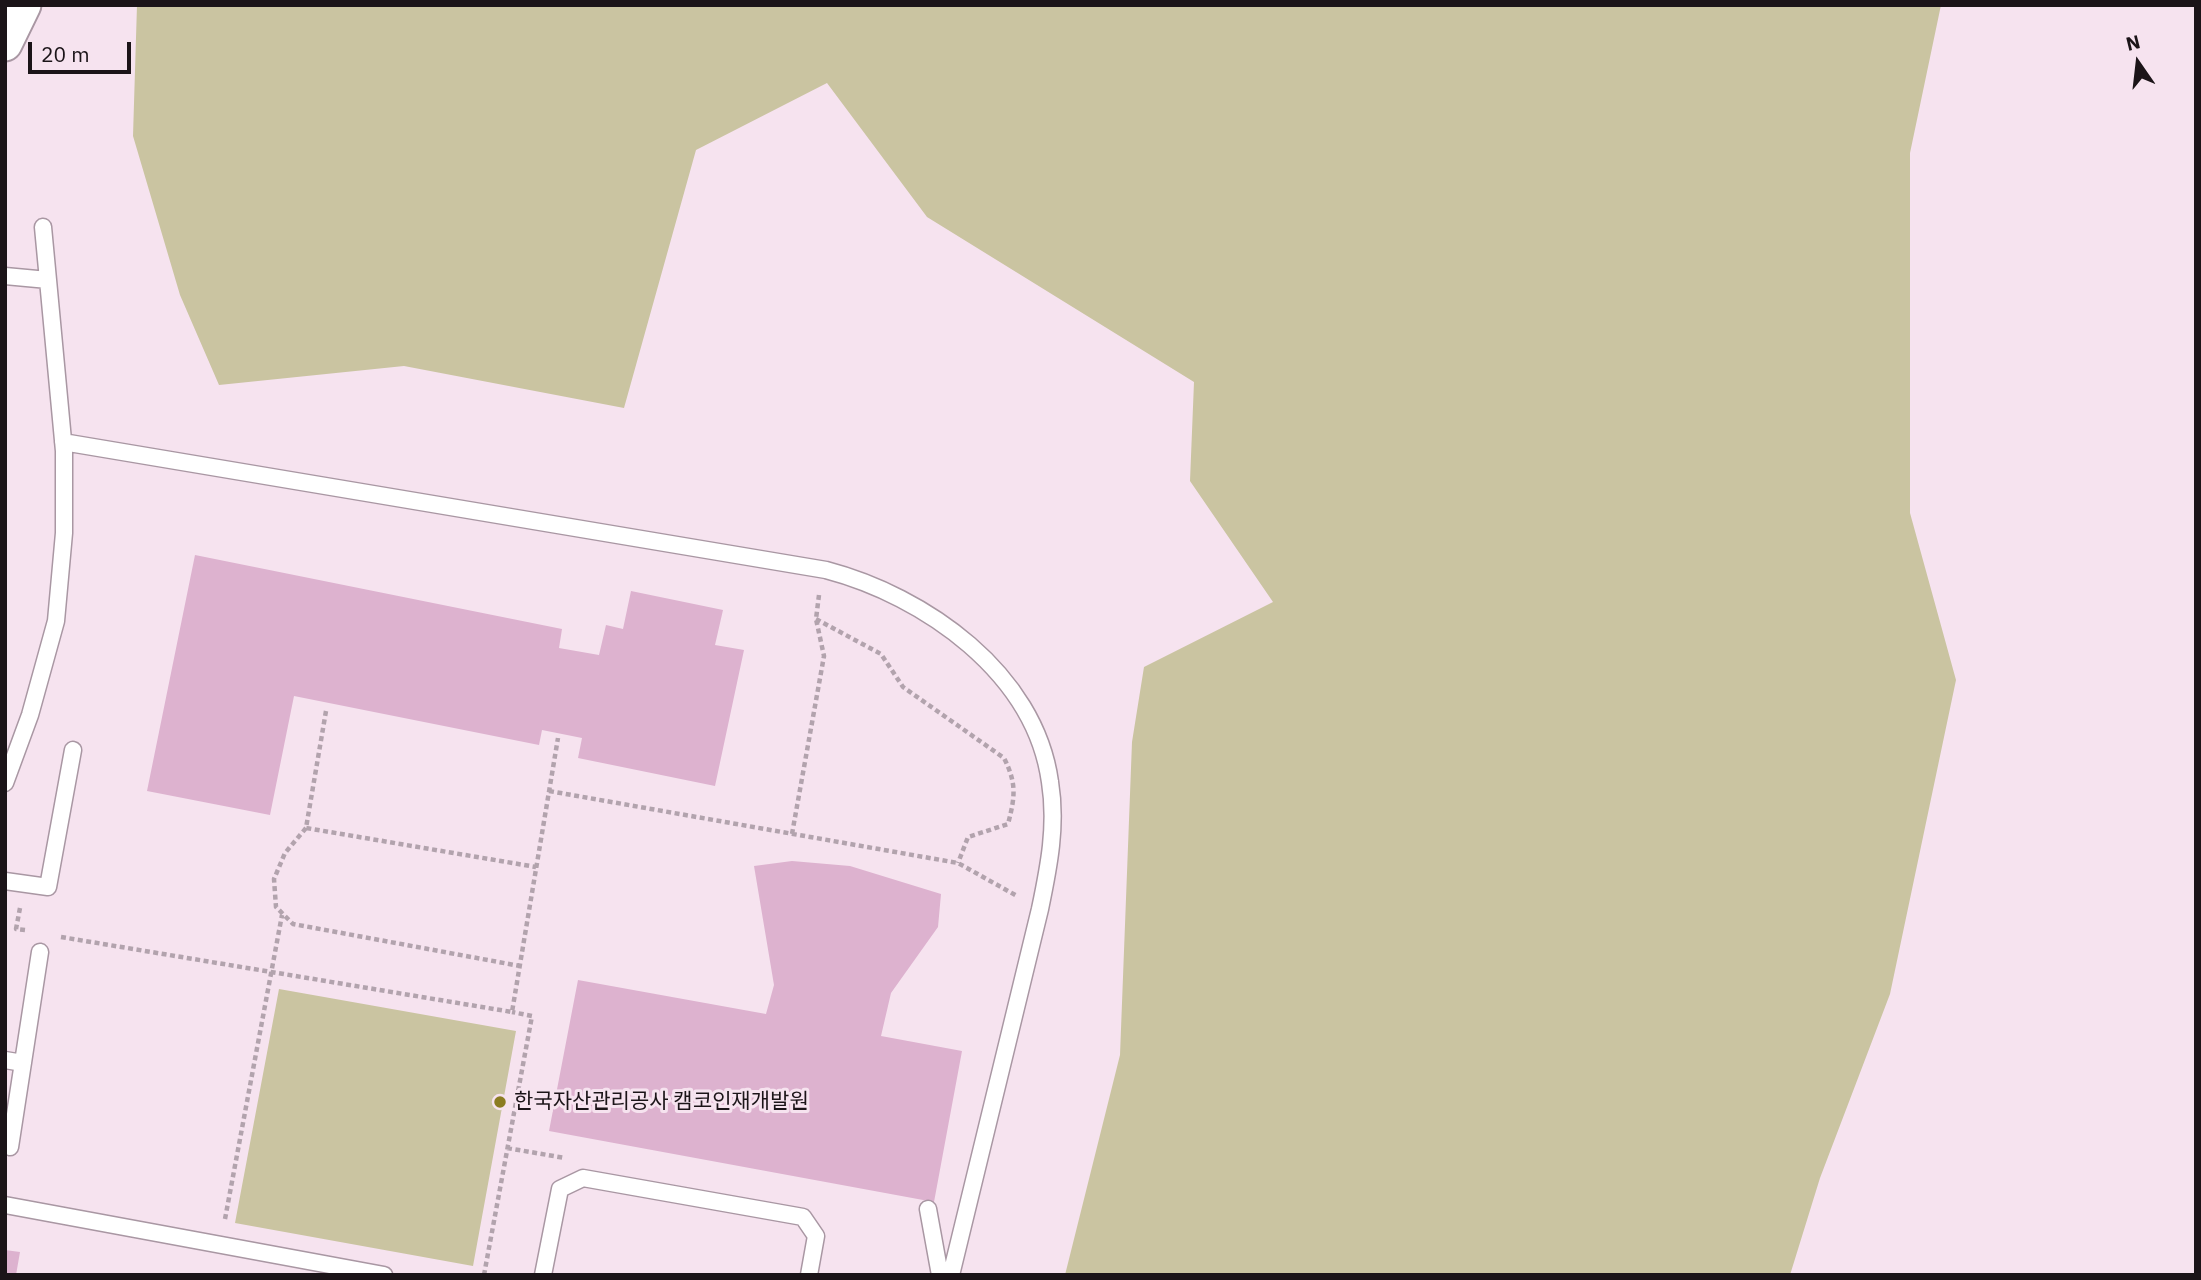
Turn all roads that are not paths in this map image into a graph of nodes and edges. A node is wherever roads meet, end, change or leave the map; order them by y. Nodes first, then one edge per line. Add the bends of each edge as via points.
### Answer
1 (24, 5) edge
2 (5, 44) edge
3 (43, 227) dead end
4 (5, 276) edge
5 (48, 280) junction
6 (63, 442) junction
7 (73, 750) dead end
8 (5, 783) edge
9 (5, 881) edge
10 (40, 952) dead end
11 (5, 1060) edge
12 (23, 1063) junction
13 (9, 1147) dead end
14 (5, 1205) edge
15 (928, 1209) dead end
16 (323, 1269) edge
17 (384, 1275) edge
18 (543, 1275) edge
19 (809, 1275) edge
20 (940, 1275) edge
21 (951, 1275) edge

1 - 2 street
3 - 5 lane
4 - 5 lane
5 - 6 lane
6 - 8 lane via 64,533 56,621
6 - 21 lane via 821,570 863,582 921,610 976,651 1024,707 1043,752 1052,799 1052,845
7 - 9 lane via 48,887
10 - 12 lane
11 - 12 lane
12 - 13 lane
14 - 16 lane
15 - 20 lane
16 - 17 lane
18 - 19 lane via 560,1189 583,1178 803,1217 816,1236

